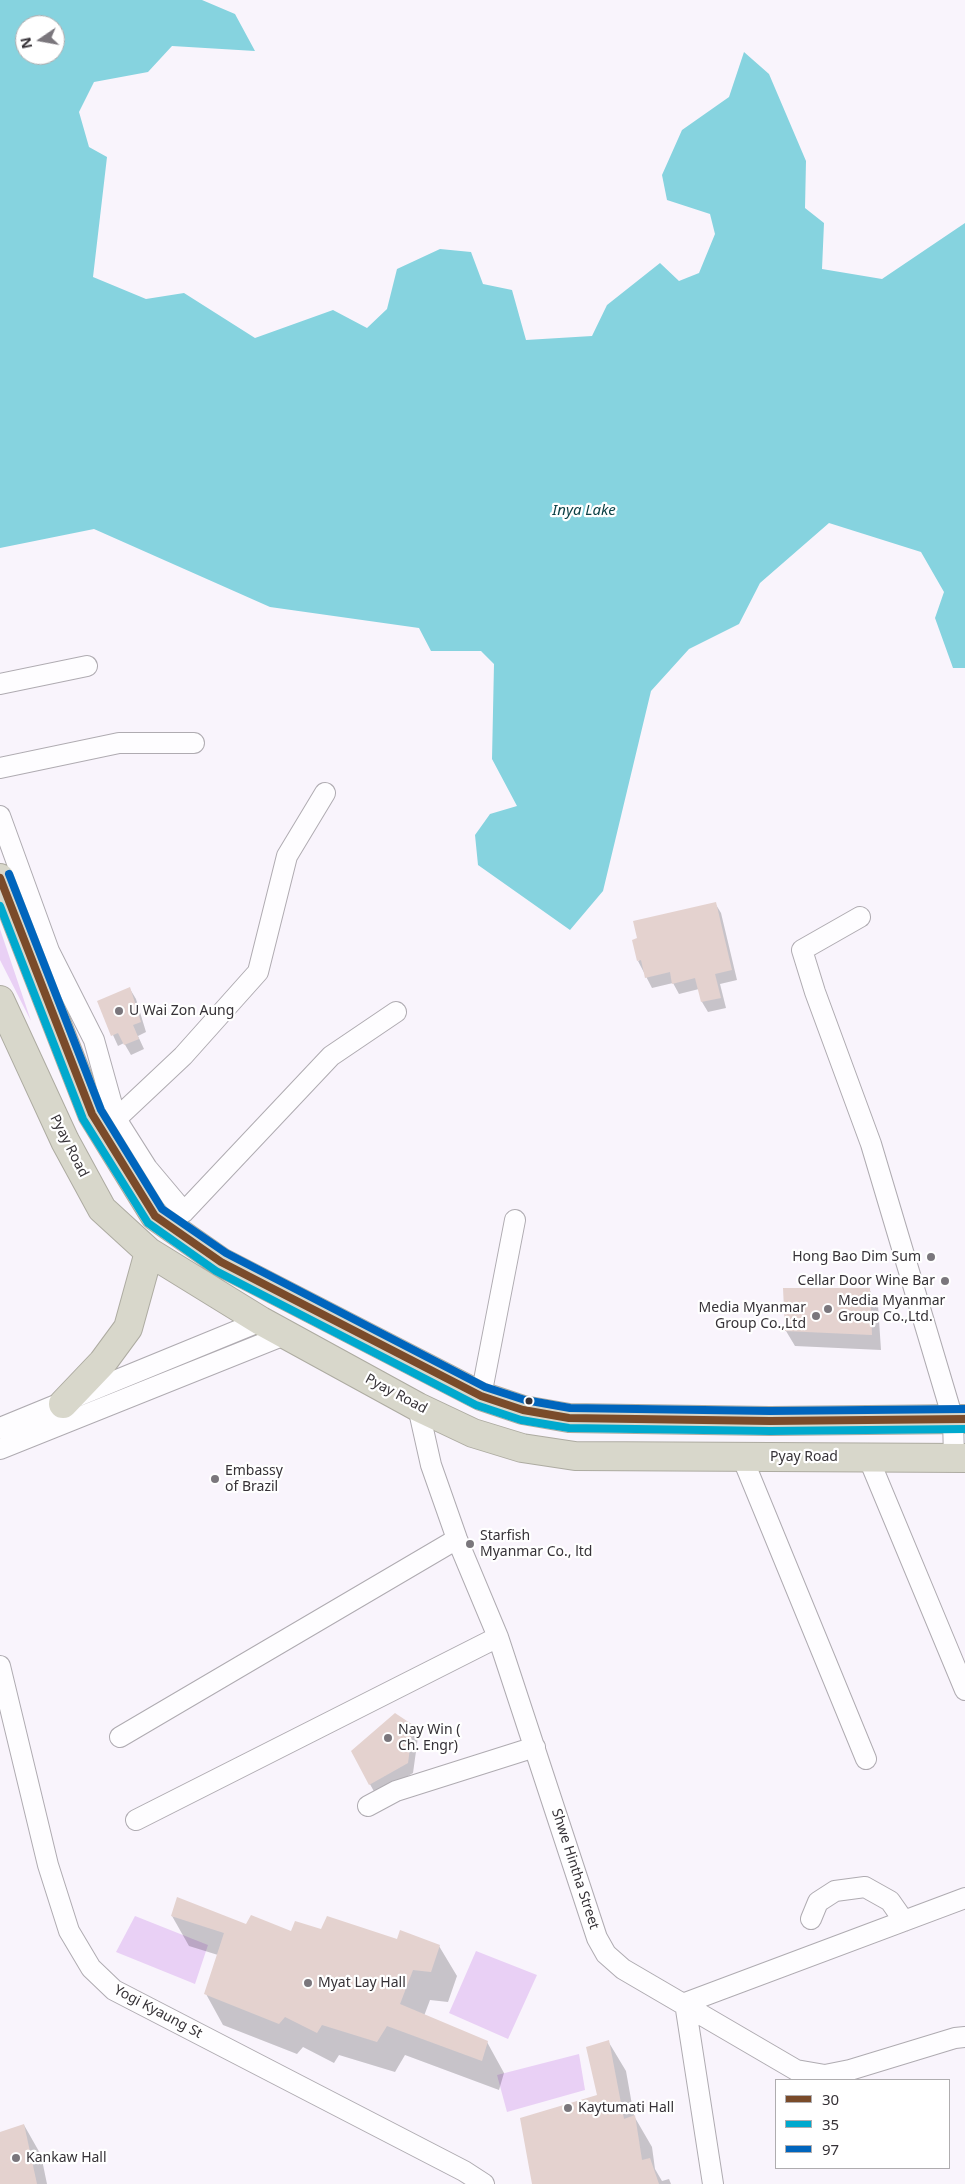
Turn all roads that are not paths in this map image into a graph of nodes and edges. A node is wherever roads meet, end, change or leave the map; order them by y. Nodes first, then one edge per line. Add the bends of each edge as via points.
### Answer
1 (87, 666) dead end
2 (0, 684) edge
3 (194, 743) dead end
4 (0, 768) edge
5 (325, 793) dead end
6 (0, 816) edge
7 (0, 878) edge
8 (860, 917) dead end
9 (0, 1000) edge
10 (396, 1012) dead end
11 (116, 1119) junction
12 (515, 1220) dead end
13 (149, 1252) junction
14 (277, 1291) junction
15 (261, 1321) junction
16 (287, 1334) junction
17 (480, 1396) junction
18 (63, 1404) junction
19 (418, 1407) junction
20 (959, 1419) edge
21 (0, 1428) edge
22 (0, 1448) edge
23 (742, 1457) junction
24 (868, 1457) junction
25 (959, 1458) edge
26 (457, 1540) junction
27 (498, 1637) junction
28 (0, 1666) edge
29 (965, 1690) edge
30 (120, 1737) dead end
31 (536, 1747) junction
32 (866, 1760) dead end
33 (368, 1806) dead end
34 (136, 1820) dead end
35 (965, 1898) edge
36 (811, 1919) dead end
37 (904, 1921) junction
38 (684, 2003) junction
39 (965, 2037) edge
40 (484, 2184) edge
41 (712, 2184) edge

1 - 2 street
3 - 4 street via 119,743
5 - 11 street via 287,856 258,972 183,1056
6 - 11 street via 49,951 94,1040
7 - 14 highway via 92,1114 155,1216 222,1262
8 - 20 street via 802,950 871,1144
9 - 13 highway, Pyay Road via 65,1141 102,1209
10 - 11 street via 331,1056 184,1212 147,1168
12 - 17 street
13 - 15 highway, Pyay Road
13 - 18 highway via 128,1328 104,1362
14 - 15 highway
14 - 17 highway
15 - 16 highway, Pyay Road
15 - 18 street
16 - 19 highway, Pyay Road
16 - 22 street
17 - 20 highway via 523,1410 569,1418
18 - 21 street
19 - 23 highway, Pyay Road via 473,1432 522,1448 575,1456
19 - 26 street, Shwe Hintha Street via 431,1465
20 - 25 street
23 - 24 highway, Pyay Road
23 - 32 street
24 - 25 highway, Pyay Road
24 - 29 street
26 - 27 street, Shwe Hintha Street
26 - 30 street
27 - 31 street, Shwe Hintha Street
27 - 34 street
28 - 40 street, Yogi Kyaung St via 48,1865 69,1931 91,1968 114,1990
31 - 33 street via 396,1791
31 - 38 street, Shwe Hintha Street via 597,1938 606,1954 623,1969
35 - 37 street
36 - 37 street via 818,1902 835,1891 865,1887 890,1902
37 - 38 street
38 - 39 street, Shwe Hintha Street via 796,2070 824,2075
38 - 41 street

